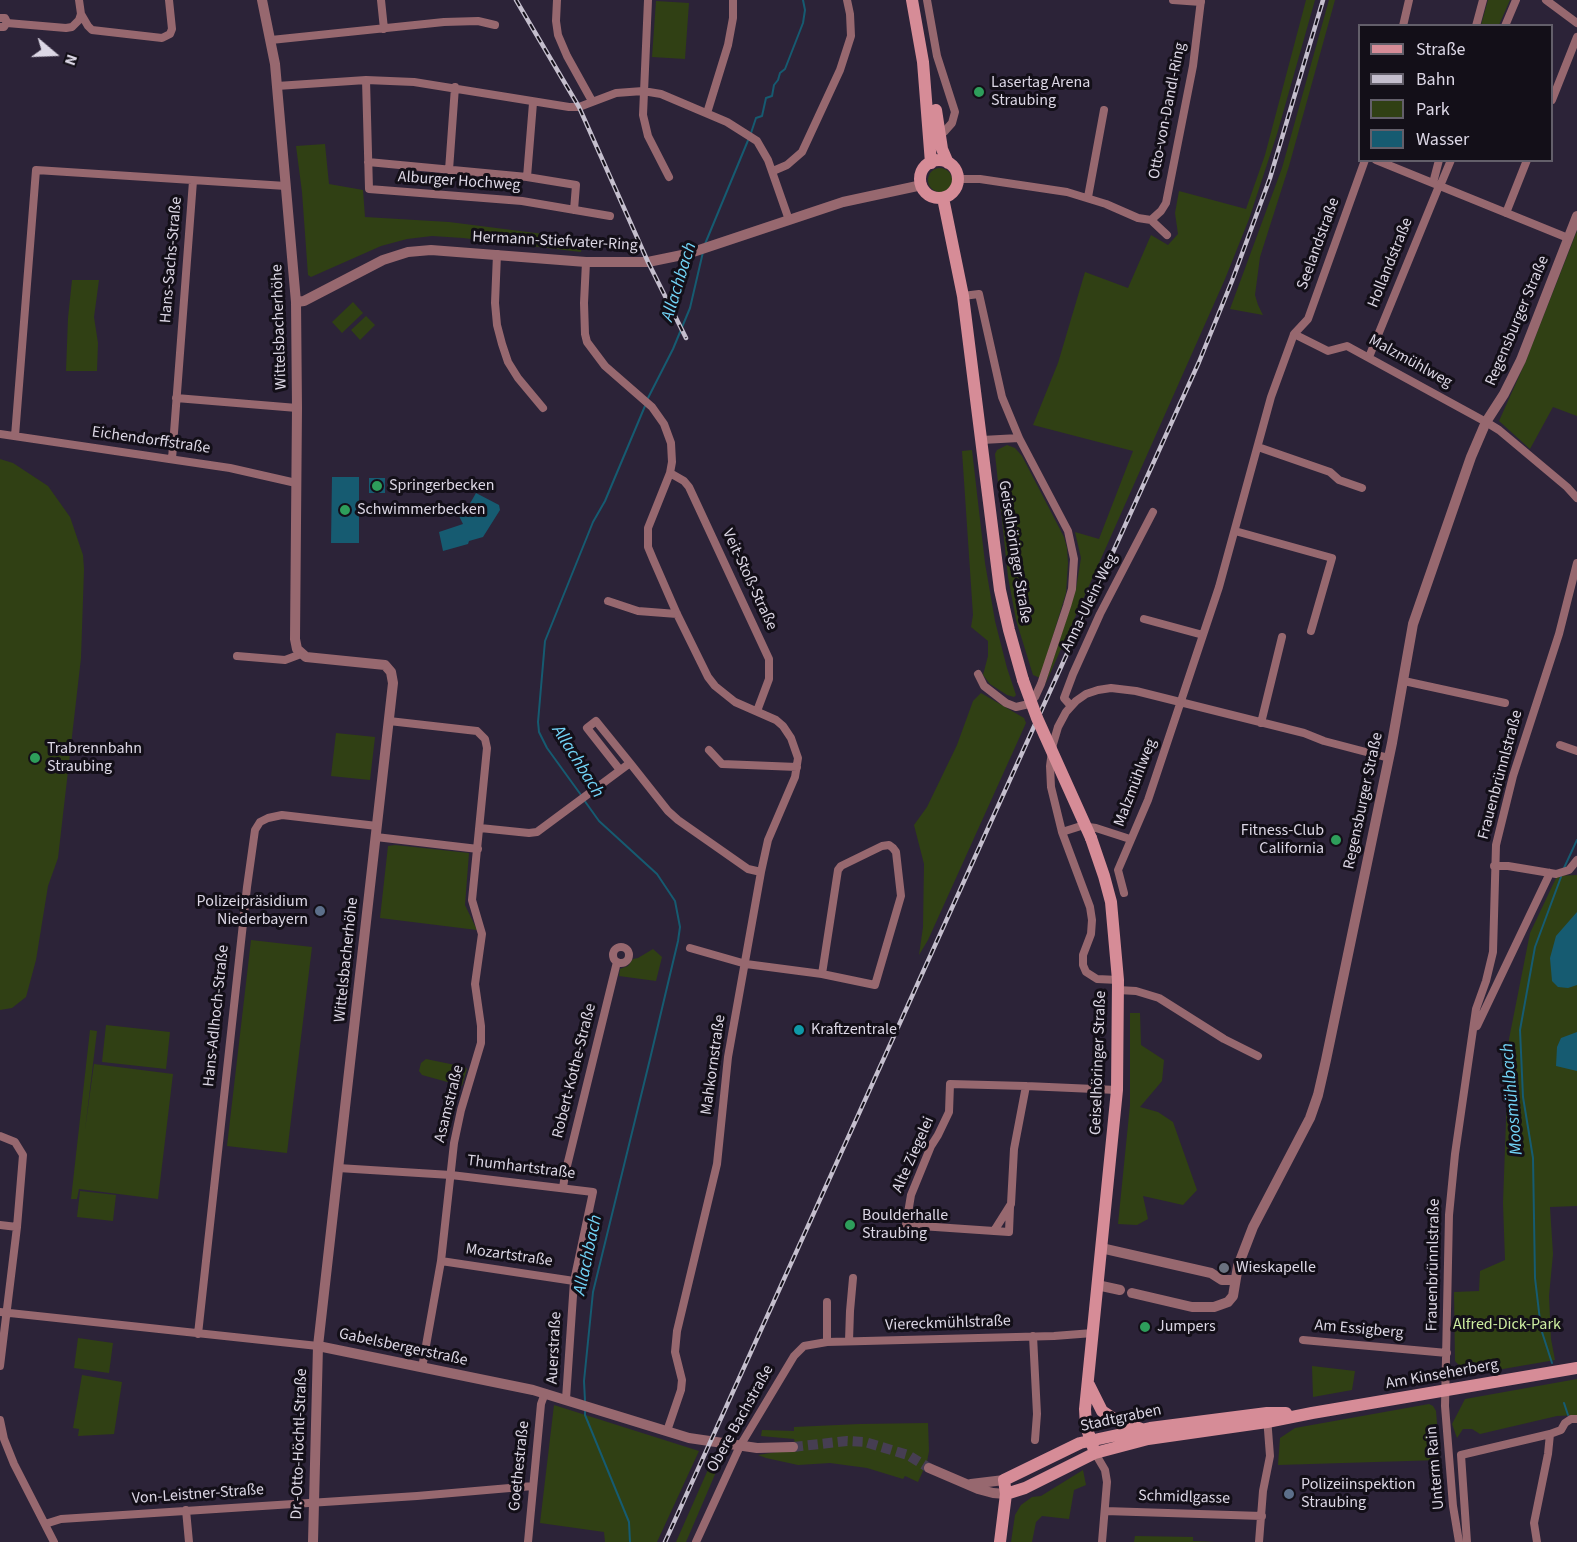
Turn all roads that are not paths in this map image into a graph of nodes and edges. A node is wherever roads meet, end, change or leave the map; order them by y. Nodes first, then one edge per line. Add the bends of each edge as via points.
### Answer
1 (79, 0) edge
2 (169, 0) edge
3 (262, 0) edge
4 (381, 0) edge
5 (557, 0) edge
6 (648, 0) edge
7 (733, 0) edge
8 (847, 0) edge
9 (912, 0) edge
10 (927, 0) edge
11 (1173, 0) edge
12 (1409, 0) edge
13 (1484, 0) edge
14 (1516, 0) edge
15 (1546, 0) edge
16 (1201, 1) edge
17 (81, 14) junction
18 (2, 22) edge
19 (1577, 23) edge
20 (1403, 24) edge
21 (1477, 24) edge
22 (1506, 24) edge
23 (495, 25) dead end
24 (384, 29) junction
25 (1577, 37) edge
26 (271, 40) junction
27 (923, 62) junction
28 (366, 80) junction
29 (277, 86) junction
30 (455, 87) junction
31 (643, 91) junction
32 (1553, 95) edge
33 (592, 101) junction
34 (532, 103) junction
35 (1104, 110) dead end
36 (707, 113) junction
37 (939, 133) junction
38 (368, 162) junction
39 (1364, 162) edge
40 (1381, 162) edge
41 (1439, 162) edge
42 (1450, 162) edge
43 (1526, 162) edge
44 (931, 163) junction
45 (948, 163) junction
46 (449, 170) junction
47 (772, 171) junction
48 (527, 177) junction
49 (669, 177) dead end
50 (958, 179) junction
51 (193, 181) junction
52 (922, 184) junction
53 (1437, 185) junction
54 (286, 186) junction
55 (1088, 197) junction
56 (943, 198) junction
57 (574, 210) junction
58 (1506, 213) junction
59 (610, 216) dead end
60 (1577, 216) edge
61 (789, 220) junction
62 (1151, 220) junction
63 (1167, 235) dead end
64 (1568, 238) junction
65 (497, 254) junction
66 (586, 262) junction
67 (963, 296) junction
68 (296, 302) junction
69 (1294, 334) junction
70 (1369, 357) junction
71 (176, 398) junction
72 (297, 408) junction
73 (543, 408) dead end
74 (1486, 422) junction
75 (0, 434) edge
76 (15, 436) junction
77 (1019, 438) junction
78 (982, 440) junction
79 (1258, 447) junction
80 (172, 459) junction
81 (670, 473) junction
82 (296, 483) junction
83 (1362, 488) dead end
84 (1577, 498) edge
85 (1153, 512) dead end
86 (1235, 531) junction
87 (1577, 563) edge
88 (608, 602) dead end
89 (677, 614) junction
90 (1144, 619) dead end
91 (1311, 631) dead end
92 (1203, 635) junction
93 (1282, 637) dead end
94 (301, 654) junction
95 (237, 656) dead end
96 (978, 674) dead end
97 (1404, 681) junction
98 (1180, 702) junction
99 (1506, 704) dead end
100 (1071, 706) junction
101 (757, 711) junction
102 (389, 721) junction
103 (1261, 723) junction
104 (610, 738) junction
105 (601, 745) junction
106 (1560, 745) dead end
107 (709, 750) dead end
108 (1577, 751) edge
109 (1389, 758) junction
110 (630, 763) junction
111 (797, 767) junction
112 (621, 770) junction
113 (480, 828) junction
114 (376, 831) junction
115 (1062, 831) junction
116 (1130, 839) junction
117 (478, 849) junction
118 (1577, 860) edge
119 (1494, 866) junction
120 (761, 873) junction
121 (1550, 873) junction
122 (1124, 893) dead end
123 (690, 948) dead end
124 (617, 962) dead end
125 (746, 964) junction
126 (822, 974) junction
127 (1118, 985) junction
128 (1473, 1035) junction
129 (1258, 1056) dead end
130 (1026, 1086) junction
131 (1117, 1090) junction
132 (0, 1136) edge
133 (338, 1168) junction
134 (450, 1175) junction
135 (563, 1188) junction
136 (593, 1191) joint
137 (1011, 1204) junction
138 (0, 1225) edge
139 (17, 1227) junction
140 (994, 1231) junction
141 (1101, 1248) junction
142 (441, 1261) junction
143 (853, 1278) dead end
144 (1234, 1280) junction
145 (574, 1281) junction
146 (1097, 1285) junction
147 (1120, 1290) dead end
148 (1132, 1293) dead end
149 (827, 1302) dead end
150 (3, 1312) edge
151 (1093, 1333) junction
152 (198, 1334) junction
153 (1033, 1336) junction
154 (1303, 1340) dead end
155 (827, 1341) junction
156 (849, 1341) junction
157 (318, 1346) junction
158 (804, 1346) joint
159 (1447, 1353) junction
160 (0, 1366) edge
161 (422, 1368) junction
162 (1577, 1368) edge
163 (1088, 1380) junction
164 (1446, 1390) junction
165 (545, 1393) junction
166 (569, 1400) junction
167 (1267, 1418) junction
168 (1577, 1419) edge
169 (0, 1420) edge
170 (1142, 1430) junction
171 (667, 1431) junction
172 (1550, 1434) junction
173 (1035, 1440) dead end
174 (1090, 1440) junction
175 (740, 1446) junction
176 (793, 1447) tunnel mouth
177 (1095, 1453) junction
178 (929, 1468) tunnel mouth
179 (1004, 1480) junction
180 (968, 1484) junction
181 (533, 1486) junction
182 (1006, 1494) junction
183 (313, 1502) junction
184 (186, 1510) junction
185 (1105, 1511) junction
186 (1262, 1516) junction
187 (45, 1524) junction
188 (1460, 1528) junction
189 (54, 1542) edge
190 (189, 1542) edge
191 (313, 1542) edge
192 (528, 1542) edge
193 (696, 1542) edge
194 (1000, 1542) edge
195 (1102, 1542) edge
196 (1259, 1542) edge
197 (1459, 1542) edge
198 (1467, 1542) edge
199 (1537, 1542) edge

1 - 17 street
2 - 17 street via 172,29 162,38 99,32 88,26
3 - 26 street, Wittelsbacherhöhe
4 - 24 street
5 - 33 street via 558,35
6 - 31 street
7 - 36 street via 728,45
8 - 47 street via 851,36 840,70 802,152
9 - 27 main road
10 - 37 street via 937,56 955,112 951,123
11 - 16 street, Otto-von-Dandl-Ring
12 - 20 street
13 - 21 street
14 - 22 street
15 - 19 street
16 - 62 street, Otto-von-Dandl-Ring via 1193,66 1166,202
17 - 18 street via 76,24 66,28
23 - 24 street via 465,21
24 - 26 street
25 - 32 street
26 - 29 street, Wittelsbacherhöhe
27 - 37 main road
27 - 44 main road
28 - 29 street
28 - 30 street
28 - 38 street, Alburger Hochweg
29 - 54 street, Wittelsbacherhöhe
30 - 34 street
30 - 46 street
31 - 33 street via 616,93
31 - 36 street
31 - 49 street via 645,126
33 - 34 street via 579,107
34 - 48 street
35 - 55 street
36 - 47 street via 757,141
37 - 45 main road
38 - 46 street, Alburger Hochweg
38 - 57 street, Alburger Hochweg via 369,189 373,191 522,201
39 - 69 street, Seelandstraße via 1308,319
40 - 53 street
41 - 53 street, Hollandstraße
42 - 53 street, Hollandstraße
43 - 58 street
44 - 45 main road
44 - 52 main road via 924,170
45 - 50 main road
46 - 48 street, Alburger Hochweg
47 - 61 street
48 - 57 street, Alburger Hochweg via 576,185
50 - 55 street via 980,179
50 - 56 main road via 954,191
51 - 54 street, Hans-Sachs-Straße
51 - 71 street, Hans-Sachs-Straße
51 - 76 street via 36,170
52 - 56 main road via 927,194
52 - 61 street, Hermann-Stiefvater-Ring via 843,202
53 - 58 street
53 - 70 street, Hollandstraße
54 - 68 street, Wittelsbacherhöhe
55 - 62 street
56 - 67 main road, Geiselhöringer Straße
57 - 59 street, Alburger Hochweg
58 - 64 street
60 - 64 street, Regensburger Straße
61 - 66 street, Hermann-Stiefvater-Ring via 687,254 639,263
62 - 63 street
64 - 74 street, Regensburger Straße via 1521,360
65 - 66 street, Hermann-Stiefvater-Ring
65 - 68 street, Hermann-Stiefvater-Ring via 408,252
65 - 73 street via 495,303 502,344 518,378
66 - 81 street via 587,342 605,366 652,407 668,432
67 - 77 street via 979,294 1002,396
67 - 78 main road, Geiselhöringer Straße
68 - 72 street, Wittelsbacherhöhe
69 - 70 street, Malzmühlweg via 1328,351 1347,346
69 - 79 street, Malzmühlweg
70 - 74 street, Malzmühlweg
71 - 72 street
71 - 80 street, Hans-Sachs-Straße
72 - 82 street, Wittelsbacherhöhe
74 - 84 street
74 - 97 street, Regensburger Straße via 1458,490 1413,624
75 - 76 street, Eichendorffstraße
76 - 80 street, Eichendorffstraße
77 - 78 street
77 - 96 street via 1068,531 1074,559 1072,589 1041,684 1029,704 1016,707 1006,703 984,686
78 - 127 main road, Geiselhöringer Straße, bridge via 993,549 1009,630 1037,718 1104,876 1111,902
79 - 83 street via 1330,472 1339,480
79 - 86 street, Malzmühlweg
80 - 82 street, Eichendorffstraße
81 - 89 street via 647,537
81 - 101 street, Veit-Stoß-Straße via 688,487 769,659 769,679
82 - 94 street, Wittelsbacherhöhe via 295,639
85 - 100 street, Anna-Ulein-Weg via 1073,674 1064,698
86 - 91 street via 1332,558
86 - 92 street, Malzmühlweg
87 - 119 street, Frauenbrünnlstraße via 1559,634 1513,776
88 - 89 street via 638,611
89 - 101 street via 715,686 735,702
90 - 92 street
92 - 98 street, Malzmühlweg
93 - 103 street
94 - 95 street, Wittelsbacherhöhe via 285,660
94 - 102 street, Wittelsbacherhöhe via 386,665 392,672 393,683
97 - 99 street
97 - 109 street, Regensburger Straße
98 - 100 street via 1111,688 1086,694
98 - 103 street
98 - 116 street, Malzmühlweg via 1148,800
100 - 115 street via 1058,727 1050,766
101 - 111 street via 776,720 788,732 796,750
102 - 113 street, Asamstraße via 472,730 482,735 487,748
102 - 114 street, Wittelsbacherhöhe
103 - 109 street
104 - 105 street
104 - 105 street via 596,721 587,728
104 - 110 street
105 - 112 street
106 - 108 street
107 - 111 street via 722,764
109 - 144 street, Regensburger Straße via 1318,1095 1310,1119 1253,1227
110 - 112 street
110 - 120 street via 678,820 748,869
111 - 120 street, Mahkornstraße via 768,840
112 - 113 street via 537,832
113 - 117 street, Asamstraße
114 - 117 street
114 - 133 street, Wittelsbacherhöhe
114 - 152 street, Hans-Adlhoch-Straße via 282,815 260,822 255,830
115 - 116 street, Malzmühlweg via 1081,826
115 - 127 street via 1090,907 1091,934 1083,965 1097,979
116 - 122 street, Malzmühlweg via 1118,870
117 - 134 street, Asamstraße via 472,900 482,934 476,984 481,1043 461,1110
118 - 121 street via 1565,872
119 - 121 street
119 - 128 street, Frauenbrünnlstraße via 1493,952
120 - 125 street, Mahkornstraße
121 - 128 street, Frauenbrünnlstraße
123 - 125 street
124 - 135 street, Robert-Kothe-Straße
125 - 126 street
125 - 171 street, Mahkornstraße via 728,1057 717,1164 677,1331 675,1352 681,1390
126 - 126 street via 875,985 902,896 893,848 882,846 838,870
127 - 129 street via 1151,995
127 - 131 main road, Geiselhöringer Straße
128 - 159 street, Frauenbrünnlstraße via 1451,1187
130 - 131 street, Alte Ziegelei
130 - 137 street via 1014,1149
130 - 140 street, Alte Ziegelei via 950,1084 949,1112 909,1204 906,1225
131 - 141 main road, Geiselhöringer Straße
132 - 139 street via 15,1142 23,1155
133 - 134 street, Thumhartstraße
133 - 157 street, Wittelsbacherhöhe
134 - 135 street, Thumhartstraße
134 - 142 street, Asamstraße
135 - 136 street, Thumhartstraße
136 - 145 street, Auerstraße
137 - 140 street
137 - 140 street via 1009,1232
138 - 139 street
139 - 150 street
141 - 144 street
141 - 146 main road, Geiselhöringer Straße
142 - 145 street, Mozartstraße
142 - 161 street, Asamstraße
143 - 156 street
144 - 148 street, Regensburger Straße via 1233,1296 1228,1302 1204,1308
145 - 166 street, Auerstraße
146 - 147 street
146 - 151 main road, Geiselhöringer Straße
149 - 155 street
150 - 152 street, Gabelsbergerstraße
150 - 160 street
151 - 153 street, Viereckmühlstraße
151 - 163 main road, Geiselhöringer Straße
152 - 157 street, Gabelsbergerstraße
153 - 156 street, Viereckmühlstraße
153 - 173 street
154 - 159 street, Am Essigberg
155 - 156 street, Viereckmühlstraße
155 - 158 street, Viereckmühlstraße
157 - 161 street, Gabelsbergerstraße
157 - 183 street, Dr.-Otto-Höchtl-Straße
158 - 175 street, Obere Bachstraße via 794,1356
159 - 164 street, Frauenbrünnlstraße
161 - 165 street, Gabelsbergerstraße
162 - 164 main road, Am Kinseherberg
163 - 170 main road via 1102,1411
163 - 174 main road, Geiselhöringer Straße via 1085,1409
164 - 167 main road, Am Kinseherberg
164 - 188 street, Unterm Rain
165 - 166 street, Gabelsbergerstraße
165 - 181 street, Goethestraße
166 - 171 street, Gabelsbergerstraße
167 - 170 main road, Stadtgraben
167 - 177 main road, Stadtgraben via 1148,1439
167 - 186 street via 1270,1456
168 - 172 street
169 - 187 street via 14,1464
170 - 174 main road, Stadtgraben
171 - 175 street, Gabelsbergerstraße
172 - 188 street via 1461,1455
172 - 199 street via 1534,1523
174 - 177 main road, Geiselhöringer Straße
174 - 179 main road, Stadtgraben
175 - 176 street, Gabelsbergerstraße
175 - 193 street, Obere Bachstraße
177 - 182 main road, Stadtgraben
177 - 185 street via 1107,1476
178 - 180 street
179 - 180 street
179 - 182 main road
180 - 182 street
181 - 183 street, Von-Leistner-Straße
181 - 192 street, Goethestraße
182 - 194 main road
183 - 184 street, Von-Leistner-Straße
183 - 191 street, Dr.-Otto-Höchtl-Straße
184 - 187 street, Von-Leistner-Straße via 61,1519
184 - 190 street
185 - 186 street, Schmidlgasse
185 - 195 street
186 - 196 street
187 - 189 street
188 - 197 street, Unterm Rain
188 - 198 street

